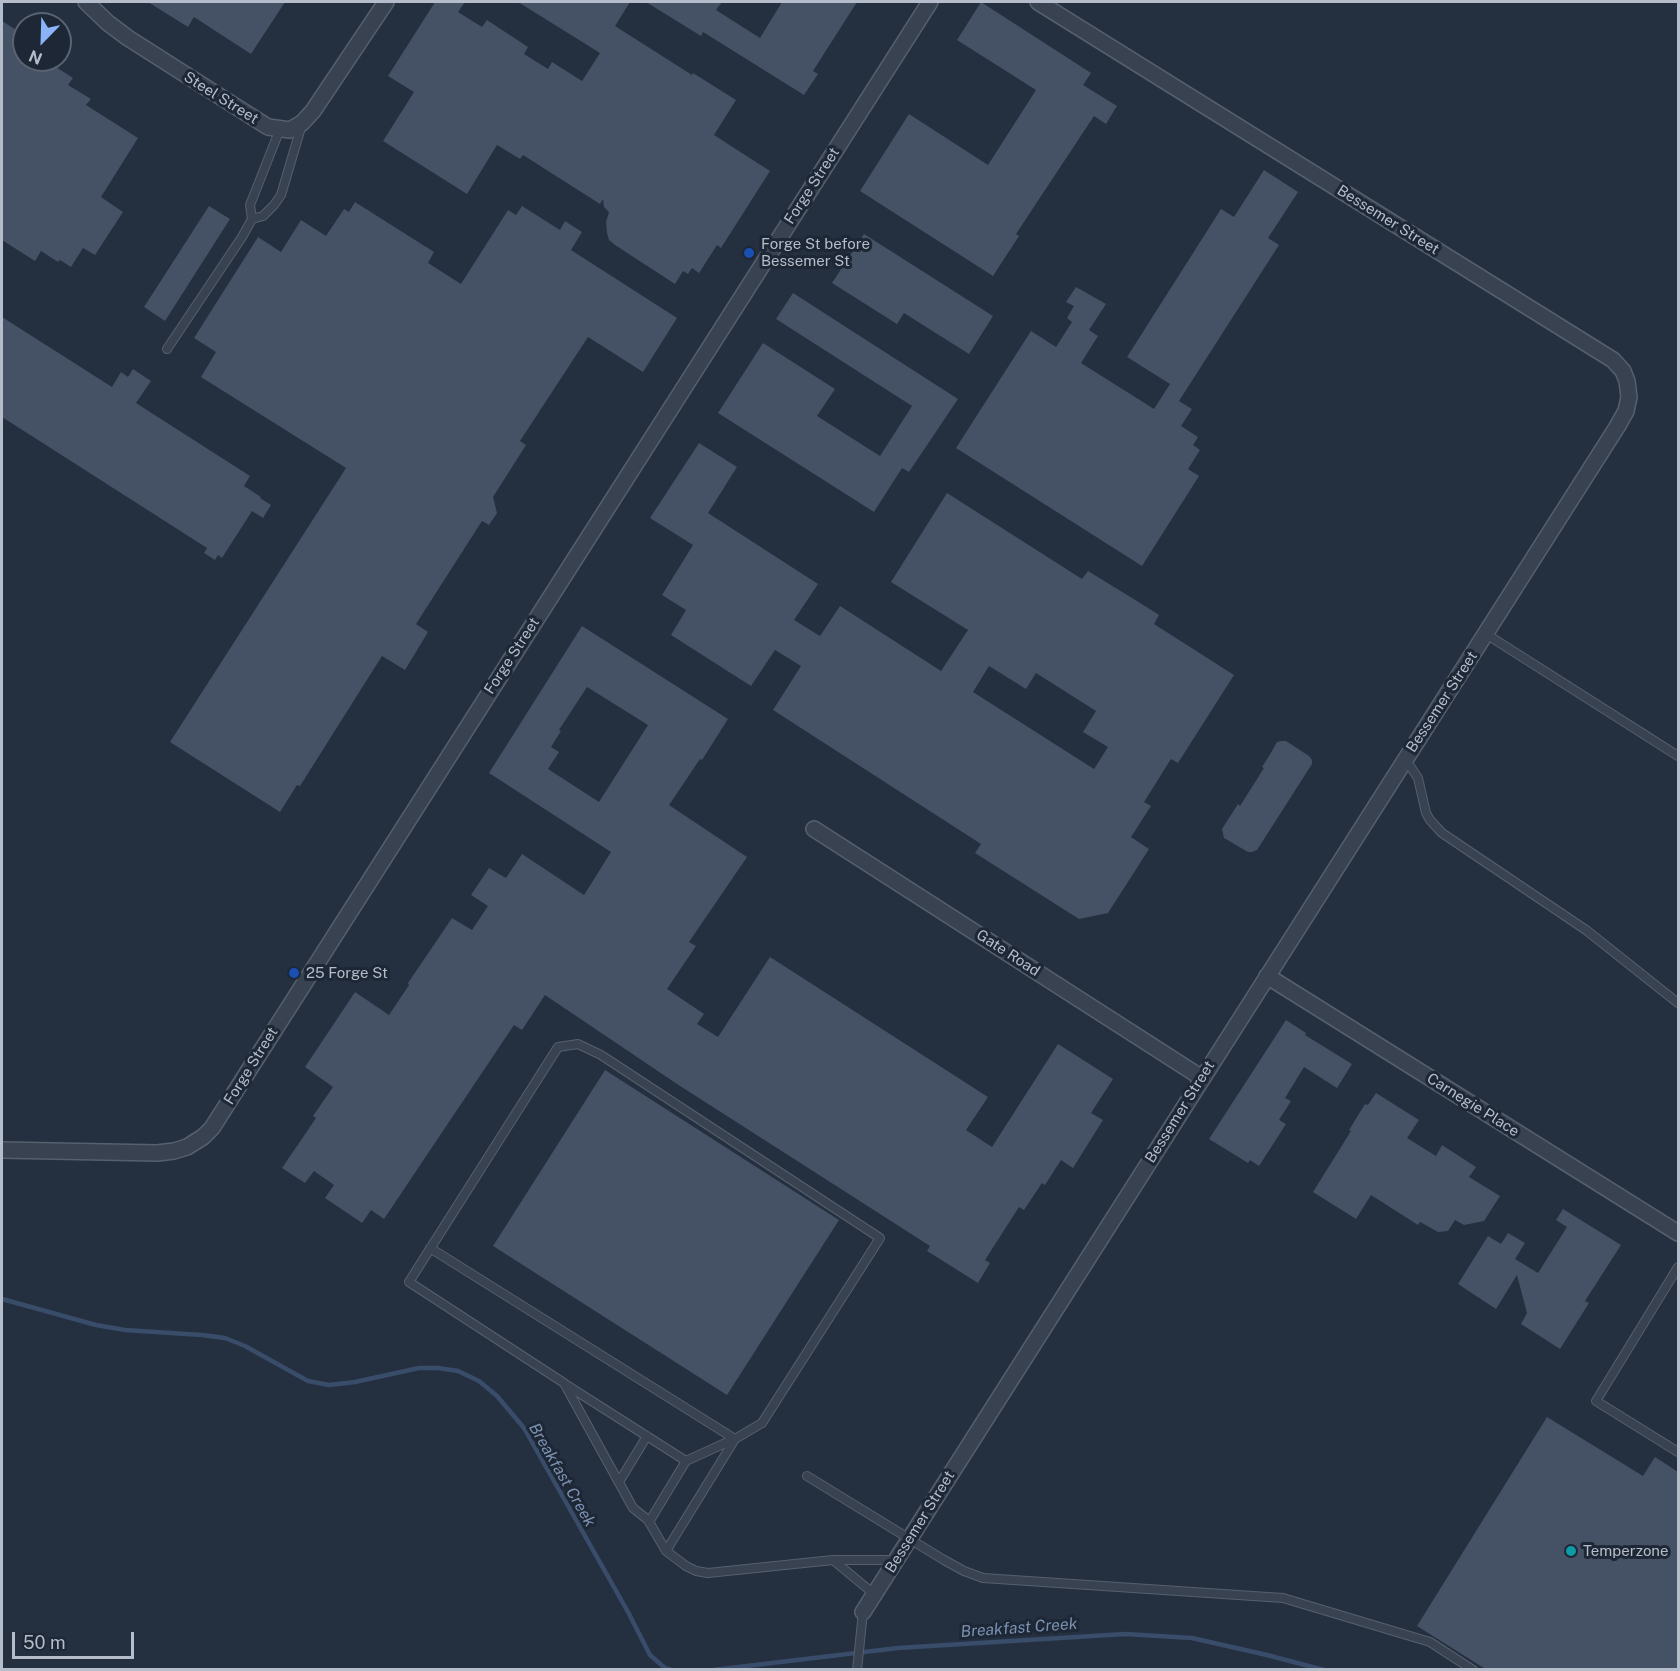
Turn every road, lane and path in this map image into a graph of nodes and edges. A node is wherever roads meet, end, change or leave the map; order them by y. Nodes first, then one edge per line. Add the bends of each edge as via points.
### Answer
1 (86, 2) edge
2 (386, 2) edge
3 (930, 2) edge
4 (1038, 2) edge
5 (302, 123) junction
6 (280, 129) junction
7 (252, 219) junction
8 (166, 349) dead end
9 (1486, 634) junction
10 (1678, 756) edge
11 (1404, 762) junction
12 (814, 829) dead end
13 (1267, 976) junction
14 (1678, 1003) edge
15 (1202, 1078) junction
16 (2, 1150) edge
17 (1678, 1233) edge
18 (430, 1248) junction
19 (1678, 1267) edge
20 (564, 1383) junction
21 (647, 1436) junction
22 (735, 1439) junction
23 (1678, 1452) edge
24 (686, 1461) junction
25 (807, 1476) dead end
26 (619, 1482) junction
27 (649, 1522) junction
28 (910, 1539) junction
29 (666, 1551) junction
30 (833, 1560) junction
31 (896, 1560) junction
32 (874, 1594) junction
33 (863, 1612) joint
34 (857, 1670) edge
35 (1473, 1670) edge

1 - 6 street, Steel Street via 128,38 268,127
2 - 5 street
3 - 16 street, Forge Street via 212,1128 187,1147 165,1152
4 - 9 street, Bessemer Street via 1613,360 1623,371 1629,398 1622,419
5 - 6 street via 290,130
5 - 7 lane via 281,195 263,216
6 - 7 lane via 250,205
7 - 8 lane
9 - 10 lane
9 - 11 street, Bessemer Street
11 - 13 street, Bessemer Street
11 - 14 lane via 1418,778 1426,813 1442,833 1586,930
12 - 15 street, Gate Road
13 - 15 street, Bessemer Street
13 - 17 street, Carnegie Place
15 - 28 street, Bessemer Street
18 - 20 lane via 409,1282
18 - 22 lane
18 - 22 lane via 558,1047 578,1044 601,1055 880,1238 762,1423
19 - 23 lane via 1596,1401
20 - 21 lane
20 - 26 lane
21 - 24 lane
21 - 26 lane
22 - 24 lane
22 - 29 lane
24 - 27 lane
25 - 28 lane
26 - 27 lane via 633,1508
27 - 29 lane
28 - 31 street, Bessemer Street
28 - 35 lane via 983,1578 1283,1598 1430,1642
29 - 30 lane via 686,1566 708,1573
30 - 31 lane
30 - 32 lane
31 - 32 street, Bessemer Street
32 - 33 street, Bessemer Street
33 - 34 lane

